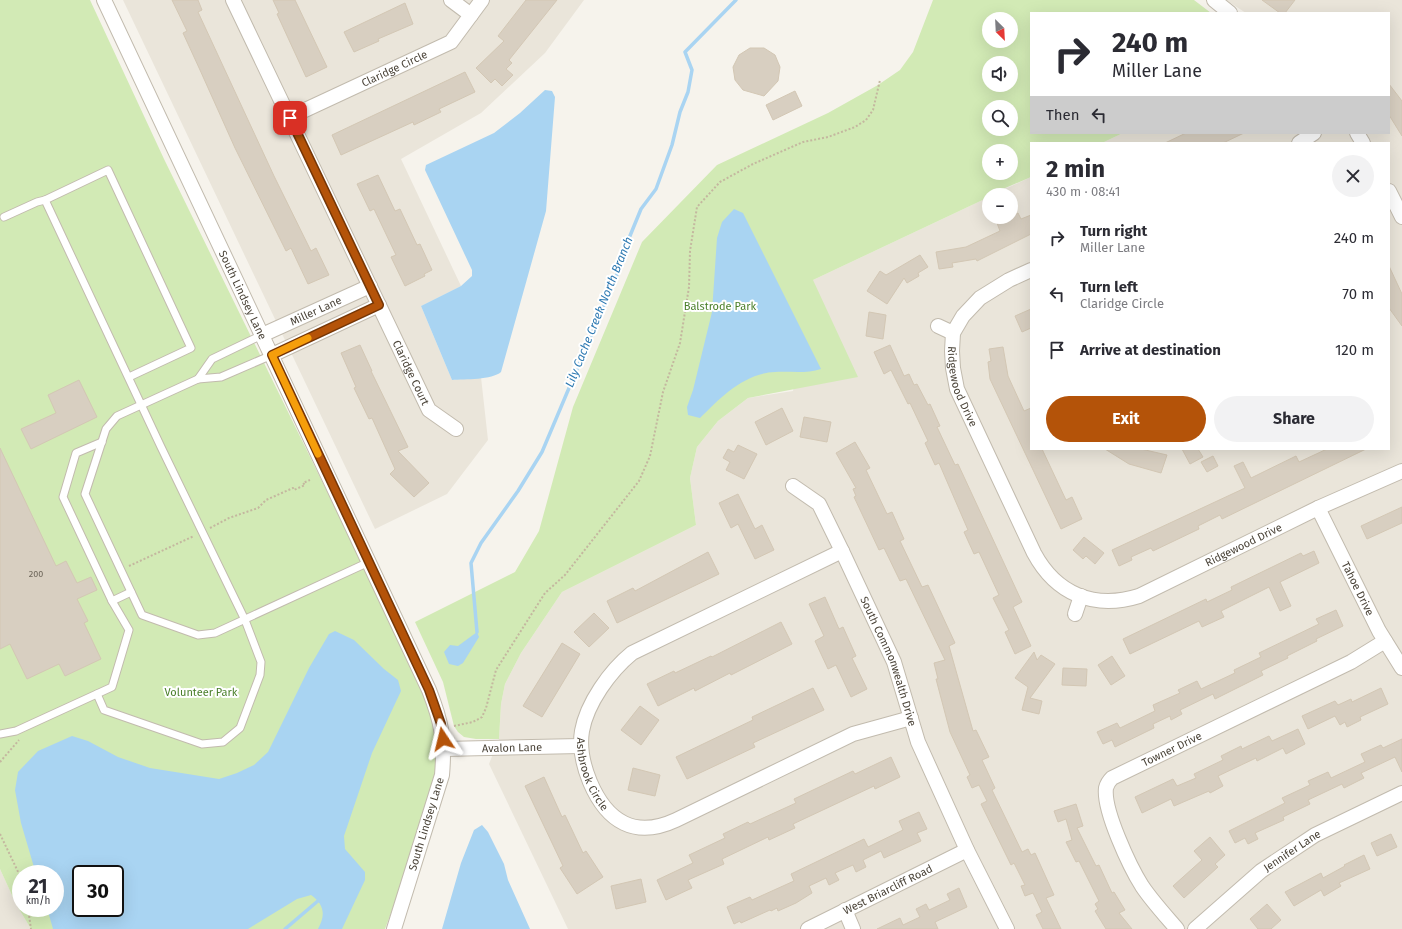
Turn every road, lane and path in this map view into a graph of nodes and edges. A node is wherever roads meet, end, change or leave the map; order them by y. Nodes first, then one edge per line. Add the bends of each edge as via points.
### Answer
1 (104, 0) edge
2 (233, 0) edge
3 (451, 0) edge
4 (482, 0) edge
5 (1214, 0) edge
6 (1229, 12) edge
7 (471, 15) junction
8 (880, 80) dead end
9 (290, 118) junction
10 (1312, 134) edge
11 (1300, 142) edge
12 (1390, 193) edge
13 (45, 200) junction
14 (1402, 216) edge
15 (4, 217) dead end
16 (1030, 270) edge
17 (370, 286) junction
18 (379, 305) junction
19 (938, 326) dead end
20 (953, 333) junction
21 (262, 335) junction
22 (272, 355) junction
23 (129, 377) junction
24 (198, 379) junction
25 (142, 404) junction
26 (456, 429) dead end
27 (102, 442) junction
28 (1402, 471) edge
29 (793, 486) dead end
30 (1318, 508) junction
31 (842, 551) junction
32 (369, 562) junction
33 (131, 592) junction
34 (1081, 596) junction
35 (112, 601) junction
36 (1075, 614) dead end
37 (245, 620) junction
38 (1385, 642) junction
39 (1402, 668) edge
40 (97, 694) junction
41 (911, 718) junction
42 (442, 728) junction
43 (0, 734) edge
44 (580, 746) junction
45 (444, 749) junction
46 (1402, 793) edge
47 (0, 834) edge
48 (967, 850) junction
49 (15, 865) edge
50 (844, 910) junction
51 (29, 917) edge
52 (31, 929) edge
53 (394, 929) edge
54 (808, 929) edge
55 (853, 929) edge
56 (1007, 929) edge
57 (1177, 929) edge
58 (1195, 929) edge

1 - 21 street, South Lindsey Lane
2 - 9 street
3 - 7 street
4 - 7 street, Claridge Circle
5 - 6 street
7 - 9 street, Claridge Circle via 451,42
8 - 42 path via 873,110 866,120 855,127 803,142 753,164 720,182 697,207 690,251 689,288 680,343 663,392 650,456 638,481 565,575 545,593 496,670 482,717 473,722
9 - 17 street
10 - 11 street
12 - 14 street
13 - 15 lane
13 - 23 lane
13 - 23 lane via 108,170 191,348
16 - 20 street, Ridgewood Drive via 980,298 963,316
17 - 18 street
17 - 21 street, Miller Lane
18 - 22 street, Miller Lane
18 - 26 street, Claridge Court via 429,410
19 - 20 street, Ridgewood Drive
20 - 34 street, Ridgewood Drive via 953,368 957,389 1034,553 1053,579
21 - 22 street, South Lindsey Lane
21 - 24 lane via 212,359
22 - 24 lane via 221,377
22 - 32 street, South Lindsey Lane
23 - 25 lane
24 - 25 lane
25 - 27 lane via 117,416 106,429
25 - 37 lane
27 - 33 lane via 84,494
27 - 35 lane via 76,453 63,497
28 - 30 street, Ridgewood Drive
29 - 31 street, South Commonwealth Drive via 819,504
30 - 34 street, Ridgewood Drive via 1139,596 1112,602
30 - 38 street, Tahoe Drive
31 - 41 street, South Commonwealth Drive via 894,662
31 - 44 street, Ashbrook Circle via 632,653 616,668 589,710
32 - 37 lane
32 - 42 street, South Lindsey Lane via 429,690
33 - 35 lane
33 - 37 lane via 142,615 198,635 215,633
34 - 36 street
35 - 40 lane via 129,630 112,687
37 - 40 lane via 261,662 260,675 240,728 223,742 202,744 104,710
38 - 39 street, Tahoe Drive
38 - 57 street, Towner Drive via 1352,662 1109,781 1106,794 1108,805 1128,860 1143,886
40 - 43 lane via 16,731
41 - 44 street, Ashbrook Circle via 853,734 656,828 632,826 617,820 607,811 599,802 588,777
41 - 48 street, South Commonwealth Drive via 918,742
42 - 45 street, South Lindsey Lane
44 - 45 street, Avalon Lane
45 - 53 street, South Lindsey Lane via 442,775
46 - 58 street, Jennifer Lane via 1314,835 1261,871
47 - 49 path
48 - 50 street, West Briarcliff Road
48 - 56 street, South Commonwealth Drive
50 - 54 street, West Briarcliff Road
50 - 55 street
51 - 52 path

